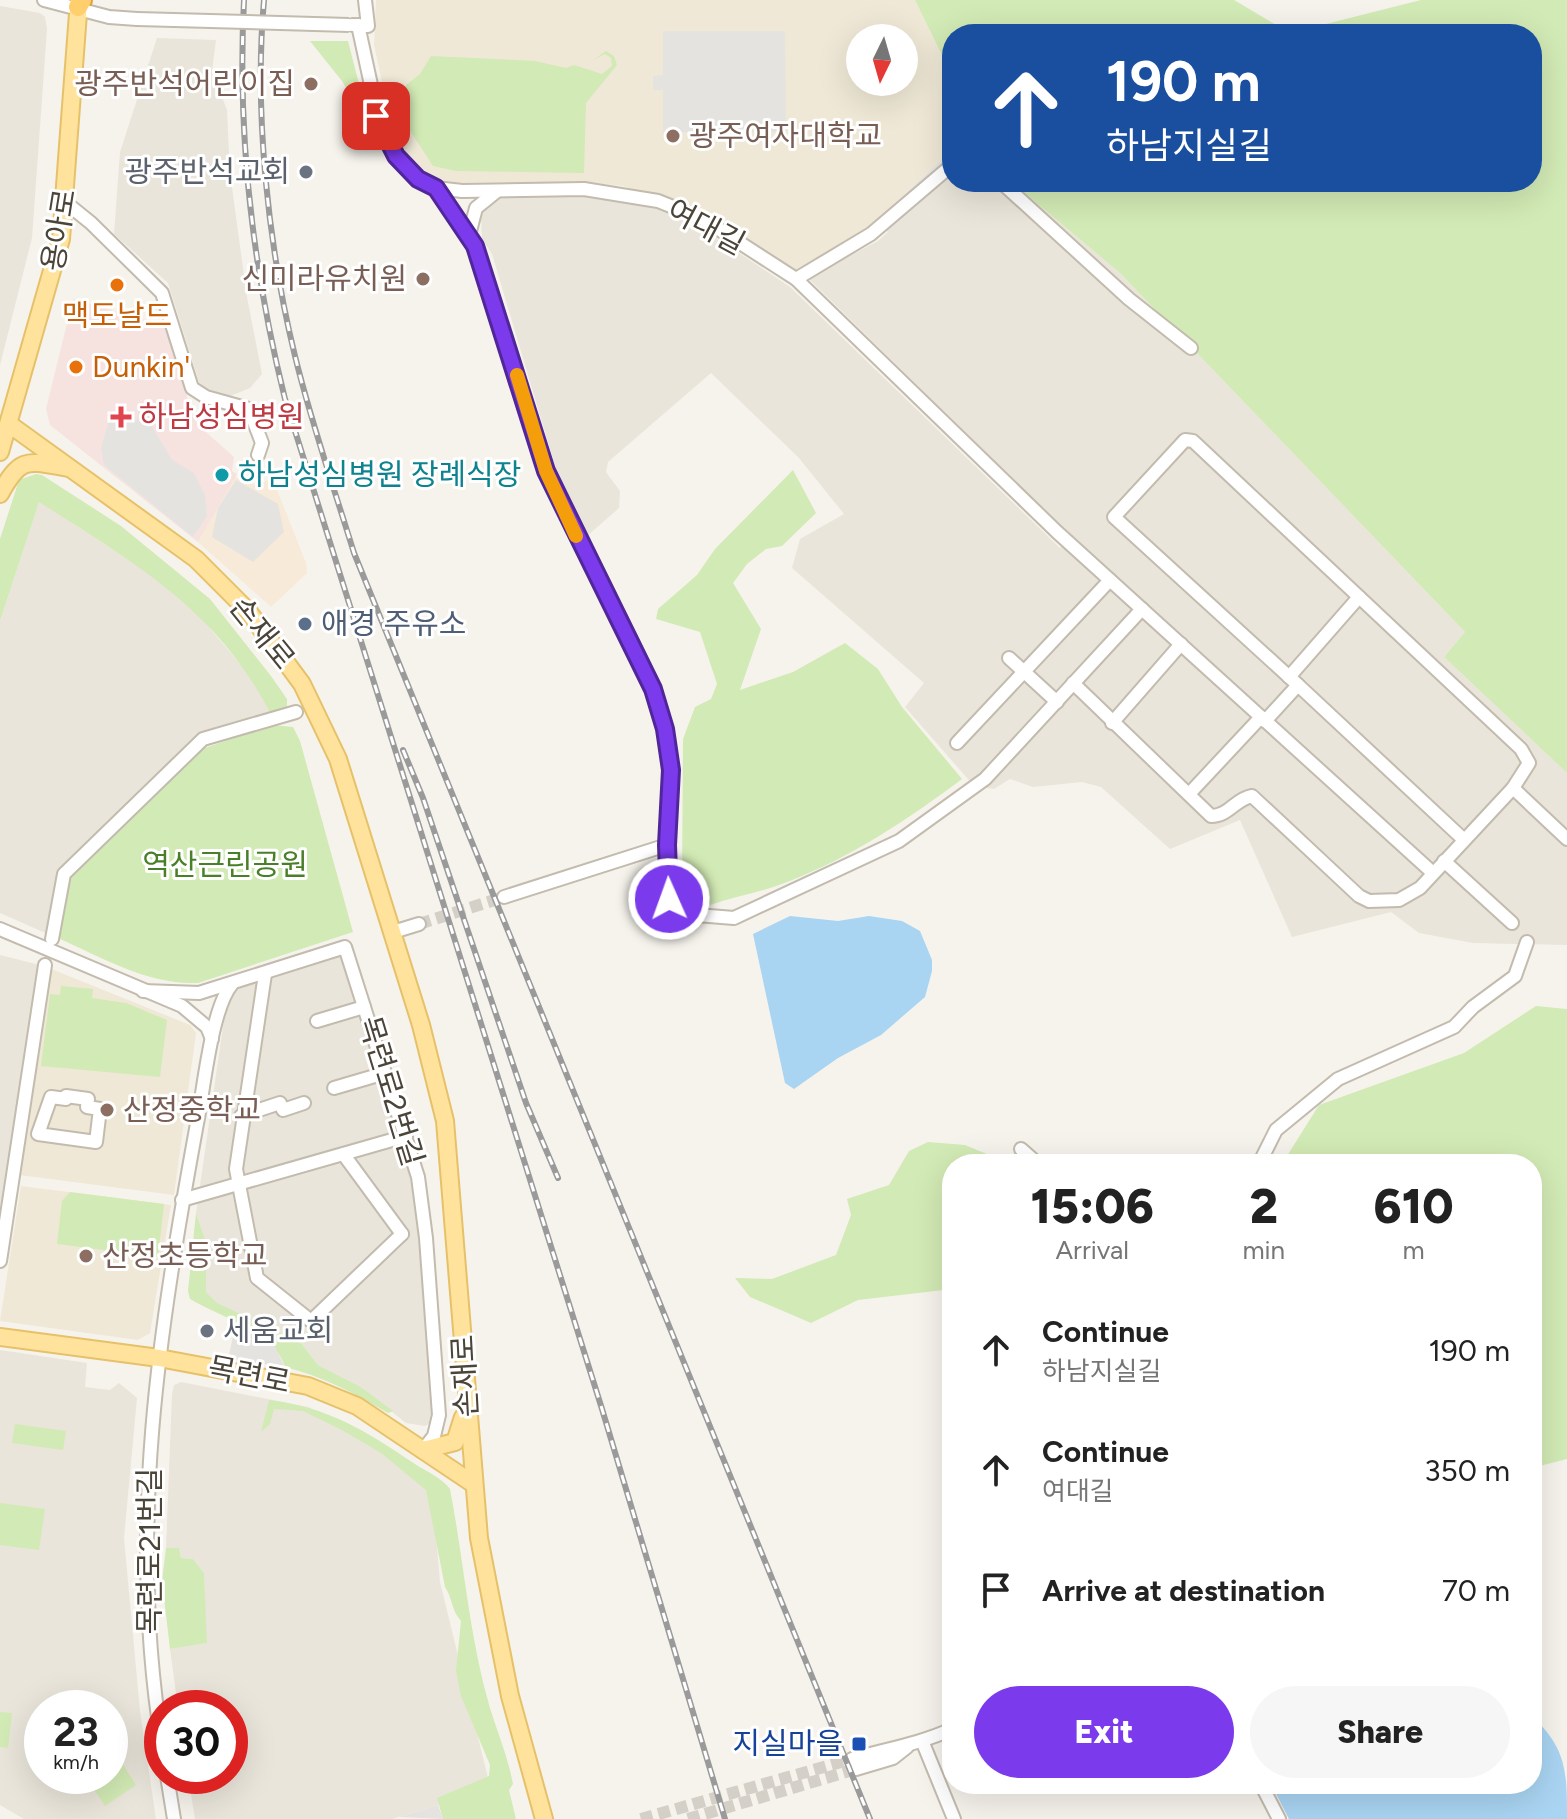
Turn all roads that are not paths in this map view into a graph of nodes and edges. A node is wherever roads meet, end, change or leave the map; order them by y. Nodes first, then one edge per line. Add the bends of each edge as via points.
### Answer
1 (44, 0) edge
2 (365, 0) edge
3 (80, 2) edge
4 (359, 26) junction
5 (942, 174) edge
6 (436, 188) junction
7 (497, 191) junction
8 (1012, 192) edge
9 (65, 202) junction
10 (469, 235) junction
11 (796, 279) junction
12 (1191, 348) dead end
13 (4, 421) edge
14 (0, 452) edge
15 (258, 455) dead end
16 (73, 469) junction
17 (0, 494) edge
18 (1110, 580) junction
19 (1359, 597) junction
20 (1142, 609) junction
21 (1181, 644) junction
22 (1009, 658) dead end
23 (1024, 672) junction
24 (1294, 681) junction
25 (1073, 683) junction
26 (1057, 702) junction
27 (296, 712) dead end
28 (1263, 719) junction
29 (1112, 723) junction
30 (957, 743) dead end
31 (1513, 788) junction
32 (1189, 794) junction
33 (1462, 838) junction
34 (1567, 839) edge
35 (667, 845) junction
36 (1444, 861) junction
37 (1433, 873) junction
38 (504, 897) tunnel mouth
39 (1512, 923) dead end
40 (419, 924) tunnel mouth
41 (0, 929) edge
42 (393, 932) junction
43 (52, 939) dead end
44 (1527, 942) dead end
45 (45, 965) dead end
46 (265, 974) junction
47 (232, 984) junction
48 (143, 991) junction
49 (201, 992) junction
50 (364, 1007) junction
51 (220, 1009) junction
52 (196, 1017) junction
53 (317, 1021) dead end
54 (212, 1039) junction
55 (385, 1073) junction
56 (334, 1088) dead end
57 (304, 1103) dead end
58 (241, 1116) junction
59 (406, 1136) junction
60 (96, 1142) joint
61 (1021, 1149) dead end
62 (1027, 1154) edge
63 (1264, 1154) edge
64 (344, 1155) junction
65 (239, 1185) junction
66 (182, 1200) junction
67 (402, 1234) junction
68 (426, 1238) junction
69 (0, 1261) edge
70 (0, 1337) edge
71 (159, 1358) junction
72 (467, 1396) junction
73 (423, 1450) junction
74 (472, 1483) junction
75 (154, 1690) edge
76 (942, 1734) edge
77 (923, 1743) junction
78 (854, 1764) tunnel mouth
79 (942, 1790) edge
80 (170, 1794) edge
81 (944, 1794) edge
82 (1266, 1794) edge
83 (174, 1819) edge
84 (544, 1819) edge
85 (954, 1819) edge
86 (1279, 1819) edge

1 - 3 street
2 - 4 street
3 - 4 street, bridge via 109,17
3 - 9 main road, 용아로
4 - 6 street via 381,131 408,169
5 - 11 street via 871,234
6 - 7 street, 여대길
6 - 10 street
7 - 10 street via 476,208
7 - 11 street, 여대길 via 584,189 658,201 703,219
8 - 12 street
9 - 13 main road, 용아로 via 50,286
9 - 15 street via 159,288 192,388 249,409 262,443
10 - 35 street via 546,471 653,689 671,770
11 - 18 street, 여대길
13 - 14 main road, 용아로
13 - 16 main road, 손재로
16 - 17 main road via 29,461 19,465
16 - 42 main road, 손재로 via 196,559 248,611 302,684 338,759
18 - 20 street, 여대길
18 - 23 street
19 - 24 street
19 - 24 street via 1193,441 1185,440 1114,517
19 - 31 street via 1521,749 1529,763
20 - 21 street, 여대길
20 - 25 street
21 - 28 street, 여대길
21 - 29 street
22 - 23 street
23 - 26 street
23 - 30 street
24 - 28 street
24 - 33 street
25 - 26 street
25 - 29 street
26 - 35 street via 985,779 899,841 734,918 684,914 669,899
27 - 43 street via 203,739 64,874
28 - 32 street
28 - 37 street, 여대길
29 - 32 street
31 - 33 street
31 - 34 street
32 - 37 street via 1211,816 1221,816 1252,796 1369,901 1399,900
33 - 36 street
35 - 38 street
36 - 37 street
36 - 39 street
40 - 42 street
41 - 48 street
42 - 72 main road, 손재로 via 432,1063 448,1140
44 - 63 street via 1515,976 1454,1027 1338,1079 1276,1130
45 - 69 street
46 - 47 street
46 - 50 street, 목련로2번길 via 345,947
46 - 58 street
47 - 49 street
47 - 51 street, 목련로21번길
48 - 49 street
48 - 52 street
49 - 51 street via 213,993
49 - 52 street via 192,1001
50 - 53 street
50 - 55 street, 목련로2번길
51 - 52 street via 209,1022
51 - 54 street, 목련로21번길
52 - 54 street
54 - 66 street, 목련로21번길
55 - 56 street
55 - 59 street, 목련로2번길
57 - 58 street via 283,1110 280,1103
58 - 65 street
59 - 64 street
59 - 68 street, 목련로2번길
60 - 60 street via 100,1109 87,1107 88,1099 51,1097 38,1134
61 - 62 street
64 - 65 street
64 - 67 street
65 - 66 street
65 - 67 street via 257,1278 311,1321
66 - 71 street, 목련로21번길
67 - 68 street
68 - 73 street, 목련로2번길 via 439,1415 434,1436
70 - 71 main road, 목련로
71 - 73 main road, 목련로 via 308,1386 357,1406
71 - 75 street, 목련로21번길 via 144,1553
72 - 73 main road via 455,1442
72 - 74 main road, 손재로
73 - 74 main road, 목련로
74 - 84 main road, 손재로 via 489,1603
76 - 77 street
77 - 78 street
77 - 79 street
80 - 83 street
81 - 85 street
82 - 86 street

